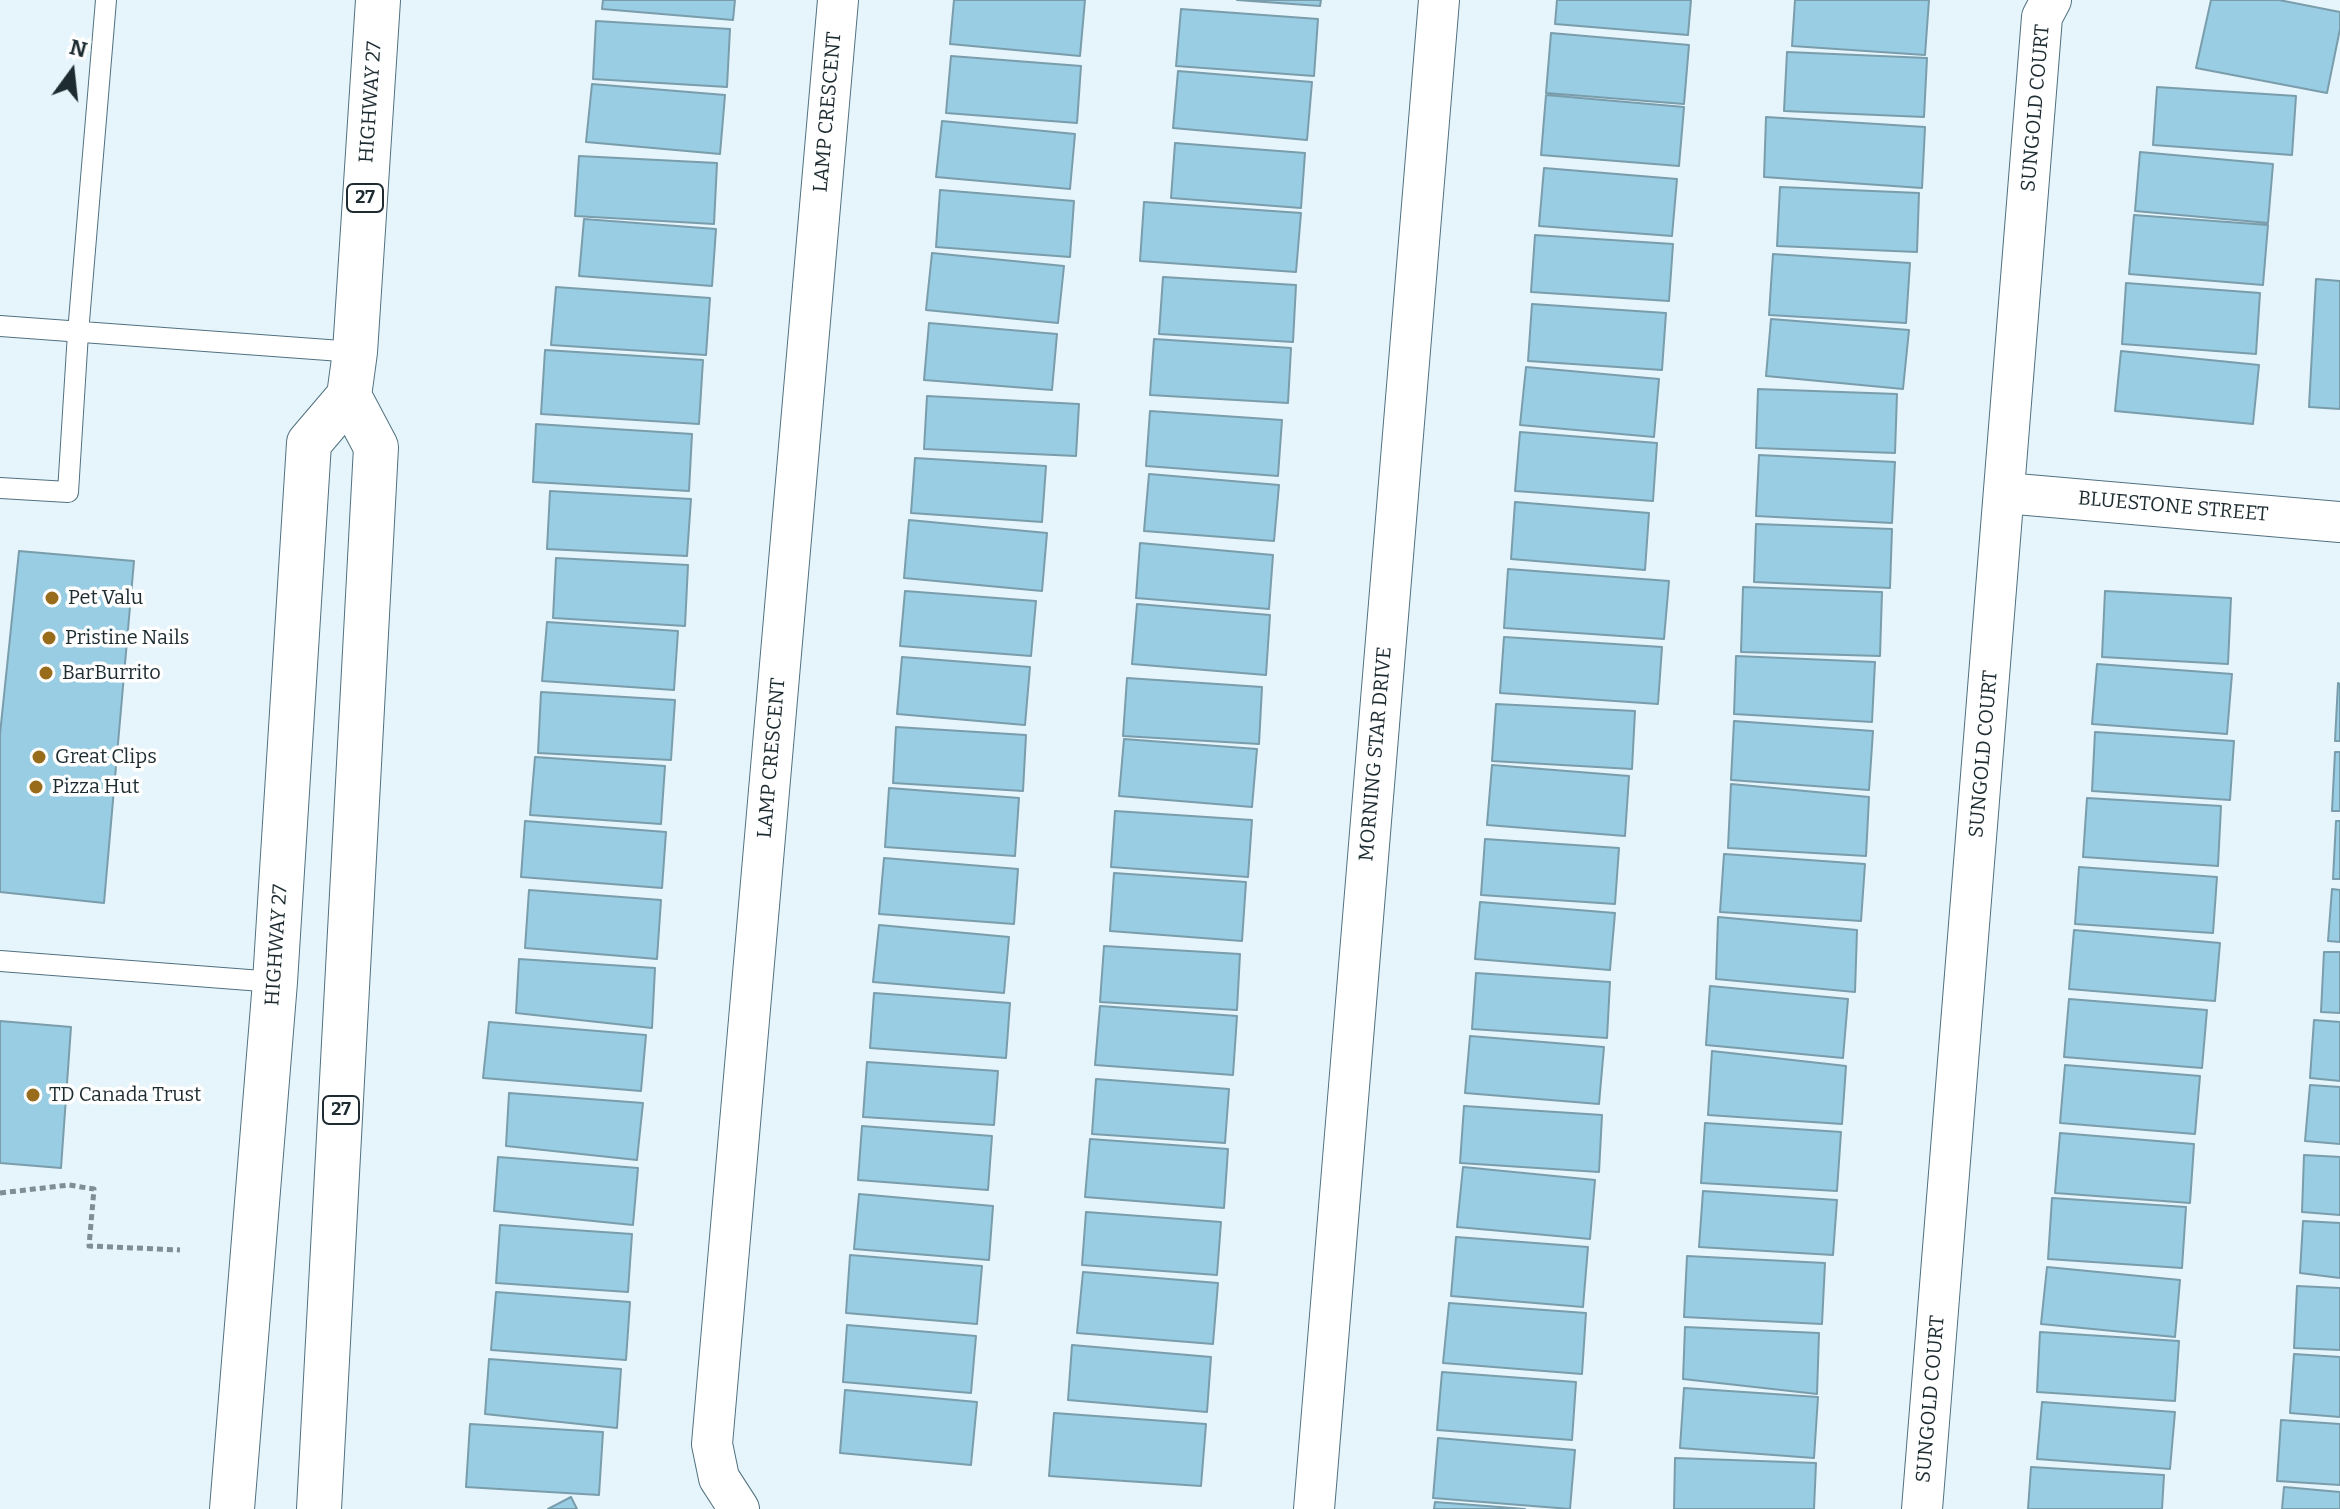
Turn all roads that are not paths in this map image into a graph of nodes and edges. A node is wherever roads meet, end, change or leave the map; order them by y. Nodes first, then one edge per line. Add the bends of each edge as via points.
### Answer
1 (106, 0) edge
2 (378, 0) edge
3 (838, 0) edge
4 (1439, 0) edge
5 (2051, 0) edge
6 (0, 326) edge
7 (78, 333) junction
8 (355, 352) junction
9 (349, 396) junction
10 (0, 488) edge
11 (2005, 493) junction
12 (2340, 522) edge
13 (0, 961) edge
14 (275, 982) junction
15 (232, 1509) edge
16 (319, 1509) edge
17 (739, 1509) edge
18 (1314, 1509) edge
19 (1922, 1509) edge

1 - 7 lane
2 - 8 main road, HIGHWAY 27 / 27
3 - 17 street, LAMP CRESCENT via 712,1444 719,1478
4 - 18 street, MORNING STAR DRIVE
5 - 11 street, SUNGOLD COURT via 2042,17
6 - 7 lane
7 - 8 lane
7 - 10 lane via 68,492
8 - 9 main road, HIGHWAY 27 / 27
9 - 14 main road, HIGHWAY 27 via 309,443
9 - 16 main road, 27 via 376,447
11 - 12 street, BLUESTONE STREET
11 - 19 street, SUNGOLD COURT
13 - 14 lane
14 - 15 main road, HIGHWAY 27

